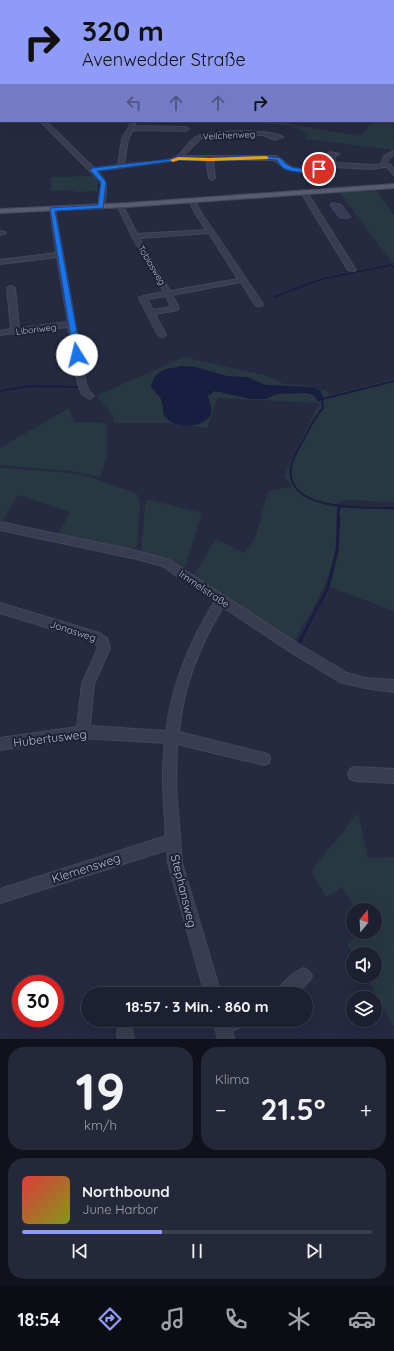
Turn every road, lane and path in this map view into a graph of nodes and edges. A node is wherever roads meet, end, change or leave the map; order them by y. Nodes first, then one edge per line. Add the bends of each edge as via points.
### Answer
1 (44, 122) edge
2 (134, 122) edge
3 (131, 128) junction
4 (186, 130) dead end
5 (265, 134) dead end
6 (394, 153) edge
7 (331, 156) dead end
8 (178, 158) junction
9 (210, 159) junction
10 (334, 164) junction
11 (384, 165) junction
12 (121, 166) junction
13 (93, 170) junction
14 (394, 173) edge
15 (212, 178) dead end
16 (394, 186) edge
17 (301, 192) junction
18 (196, 200) junction
19 (121, 205) junction
20 (100, 206) junction
21 (52, 209) junction
22 (0, 212) edge
23 (211, 231) junction
24 (135, 236) junction
25 (60, 255) junction
26 (0, 262) edge
27 (352, 270) dead end
28 (242, 280) junction
29 (11, 288) dead end
30 (168, 294) junction
31 (259, 304) dead end
32 (150, 312) junction
33 (72, 324) junction
34 (15, 331) junction
35 (0, 333) edge
36 (162, 335) dead end
37 (90, 396) dead end
38 (0, 526) edge
39 (221, 601) junction
40 (0, 608) edge
41 (394, 686) edge
42 (83, 732) junction
43 (172, 737) junction
44 (0, 744) edge
45 (264, 760) dead end
46 (355, 774) dead end
47 (394, 776) edge
48 (173, 842) junction
49 (0, 896) edge
50 (304, 976) dead end
51 (211, 987) edge
52 (292, 987) edge

1 - 13 street
2 - 3 street
3 - 4 street
3 - 12 street via 125,138
5 - 8 street, Veilchenweg via 239,133 199,137
6 - 11 street via 386,157
7 - 10 street
8 - 9 street
8 - 12 street
9 - 10 street via 274,158 284,166 301,170 319,169
9 - 15 street
10 - 11 street via 373,167
11 - 14 street via 389,166
12 - 13 street
13 - 20 street via 103,182
16 - 17 main road
17 - 18 main road
17 - 27 street
18 - 19 main road
18 - 23 street via 197,211
19 - 20 main road
19 - 24 street, Tobiasweg
20 - 21 main road
21 - 22 main road
21 - 25 street
23 - 24 street, Tobiasweg via 185,235
23 - 28 street
24 - 30 street, Tobiasweg
25 - 26 street
25 - 33 street
28 - 30 street
28 - 31 street
29 - 34 street
30 - 32 street, Tobiasweg via 144,298
30 - 32 street, Tobiasweg via 175,308
32 - 36 street, Tobiasweg
33 - 34 street, Liboriweg
33 - 37 street via 82,384
34 - 35 street, Liboriweg
38 - 39 street, Immelstraße via 165,563
39 - 41 street, Immelstraße via 344,678
39 - 43 street, Stephansweg via 204,628 188,664 180,690
40 - 42 street, Jonasweg via 99,638 103,642 104,648 88,684
42 - 43 street, Hubertusweg
42 - 44 street, Hubertusweg
43 - 45 street
43 - 48 street, Stephansweg via 169,786
46 - 47 street
48 - 49 street, Klemensweg via 163,843
48 - 51 street, Stephansweg via 175,863
50 - 52 street

